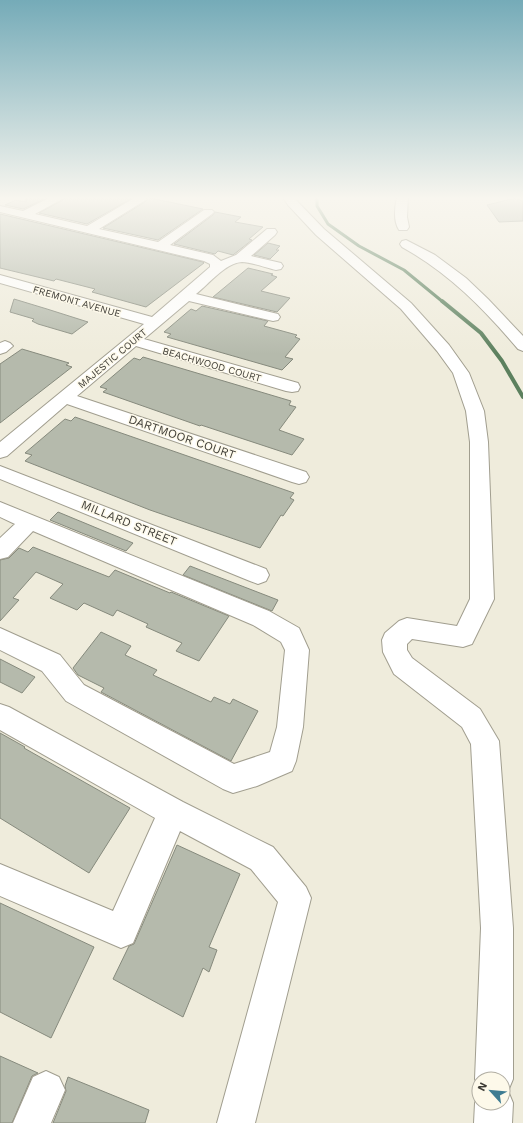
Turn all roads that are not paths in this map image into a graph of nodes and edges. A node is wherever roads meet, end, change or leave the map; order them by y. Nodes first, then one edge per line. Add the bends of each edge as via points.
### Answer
1 (171, 249) edge
2 (251, 249) edge
3 (340, 249) edge
4 (415, 249) edge
5 (241, 258) junction
6 (216, 264) junction
7 (276, 266) dead end
8 (0, 279) edge
9 (186, 296) junction
10 (273, 317) dead end
11 (154, 322) junction
12 (132, 340) junction
13 (523, 346) edge
14 (292, 387) dead end
15 (65, 398) junction
16 (0, 452) edge
17 (0, 472) edge
18 (299, 477) dead end
19 (0, 510) edge
20 (30, 522) junction
21 (0, 551) edge
22 (258, 575) dead end
23 (0, 638) edge
24 (0, 716) edge
25 (173, 812) junction
26 (0, 880) edge
27 (494, 1071) edge
28 (494, 1111) edge
29 (236, 1123) edge
30 (493, 1123) edge

1 - 6 street via 208,258
2 - 5 street
3 - 27 street via 406,306 438,342 461,373 475,411 479,442 482,599 463,637 407,628 394,640 394,652 403,666 471,718 485,742 497,928
4 - 13 street via 439,263 460,281 495,313
5 - 6 street
5 - 7 street
6 - 9 street, MAJESTIC COURT via 218,268
8 - 11 street, FREMONT AVENUE
9 - 10 street
9 - 11 street, MAJESTIC COURT
11 - 12 street, MAJESTIC COURT
12 - 14 street, BEACHWOOD COURT
12 - 15 street, MAJESTIC COURT
15 - 16 street, MAJESTIC COURT
15 - 18 street, DARTMOOR COURT
17 - 22 street, MILLARD STREET
19 - 20 street
20 - 21 street
20 - 23 street via 261,618 290,635 297,650 290,727 282,761 233,779 75,693 50,663
24 - 25 street
25 - 26 street via 121,931
25 - 29 street via 262,858 295,898
28 - 30 street

